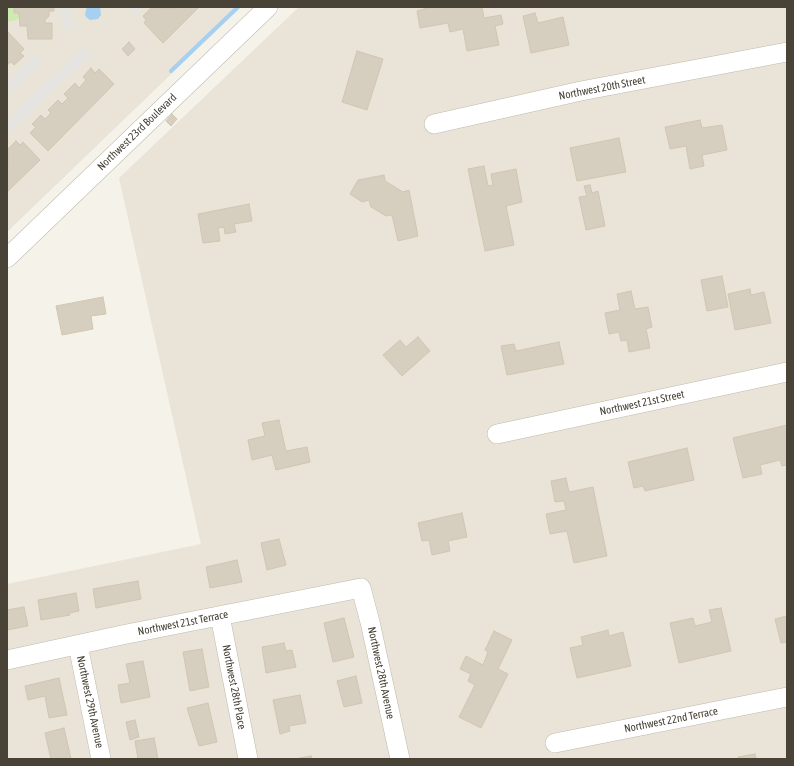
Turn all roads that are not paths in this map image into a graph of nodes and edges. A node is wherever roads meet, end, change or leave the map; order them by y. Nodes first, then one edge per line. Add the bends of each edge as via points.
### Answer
1 (268, 7) edge
2 (780, 53) edge
3 (434, 124) dead end
4 (7, 258) edge
5 (787, 372) edge
6 (497, 434) dead end
7 (359, 588) joint
8 (220, 616) junction
9 (78, 645) junction
10 (7, 660) edge
11 (787, 696) edge
12 (555, 743) dead end
13 (101, 759) edge
14 (248, 759) edge
15 (400, 759) edge

1 - 4 street, Northwest 23rd Boulevard
2 - 3 street, Northwest 20th Street via 581,91
5 - 6 street, Northwest 21st Street
7 - 8 street, Northwest 21st Terrace
7 - 15 street, Northwest 28th Avenue via 370,622
8 - 9 street, Northwest 21st Terrace
8 - 14 street, Northwest 28th Place
9 - 10 street, Northwest 21st Terrace
9 - 13 street, Northwest 29th Avenue
11 - 12 street, Northwest 22nd Terrace

